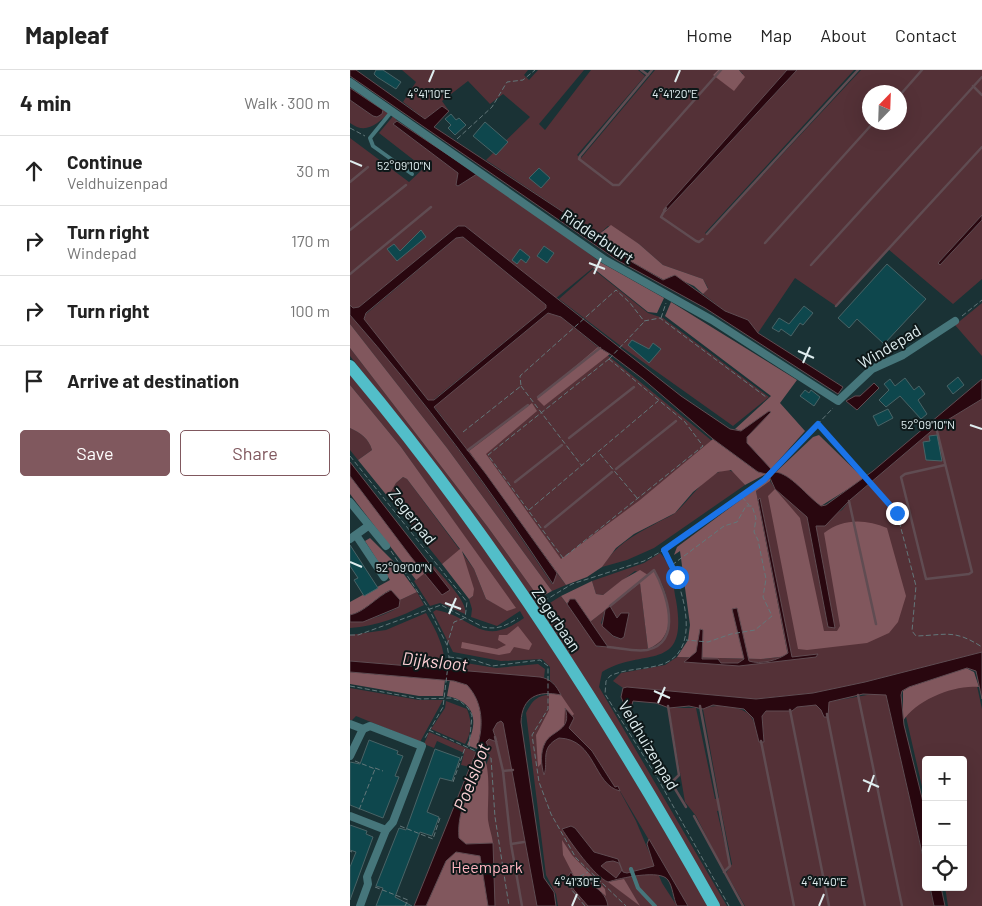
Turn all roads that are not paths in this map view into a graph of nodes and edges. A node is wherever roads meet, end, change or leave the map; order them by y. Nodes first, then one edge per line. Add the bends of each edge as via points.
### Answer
1 (350, 82) edge
2 (392, 111) junction
3 (412, 174) dead end
4 (955, 321) road end
5 (350, 366) edge
6 (838, 401) joint
7 (350, 502) edge
8 (368, 526) junction
9 (353, 537) edge
10 (386, 546) road end
11 (384, 577) dead end
12 (350, 724) edge
13 (363, 729) junction
14 (351, 757) edge
15 (353, 817) edge
16 (386, 830) junction
17 (631, 869) dead end
18 (360, 906) edge
19 (656, 906) edge
20 (714, 906) edge

1 - 2 street, Ridderbuurt
2 - 3 lane via 370,138 373,146
2 - 6 street, Ridderbuurt via 605,260 728,330
4 - 6 street, Windepad via 903,355 872,370
5 - 20 main road, Zegerbaan via 449,493 533,610 649,792
7 - 8 street
8 - 9 street
8 - 10 street
9 - 11 street
12 - 13 street
13 - 14 street
13 - 16 street via 370,726 422,746 392,824
15 - 16 street
16 - 18 street via 367,877 368,884
17 - 19 lane via 638,888

